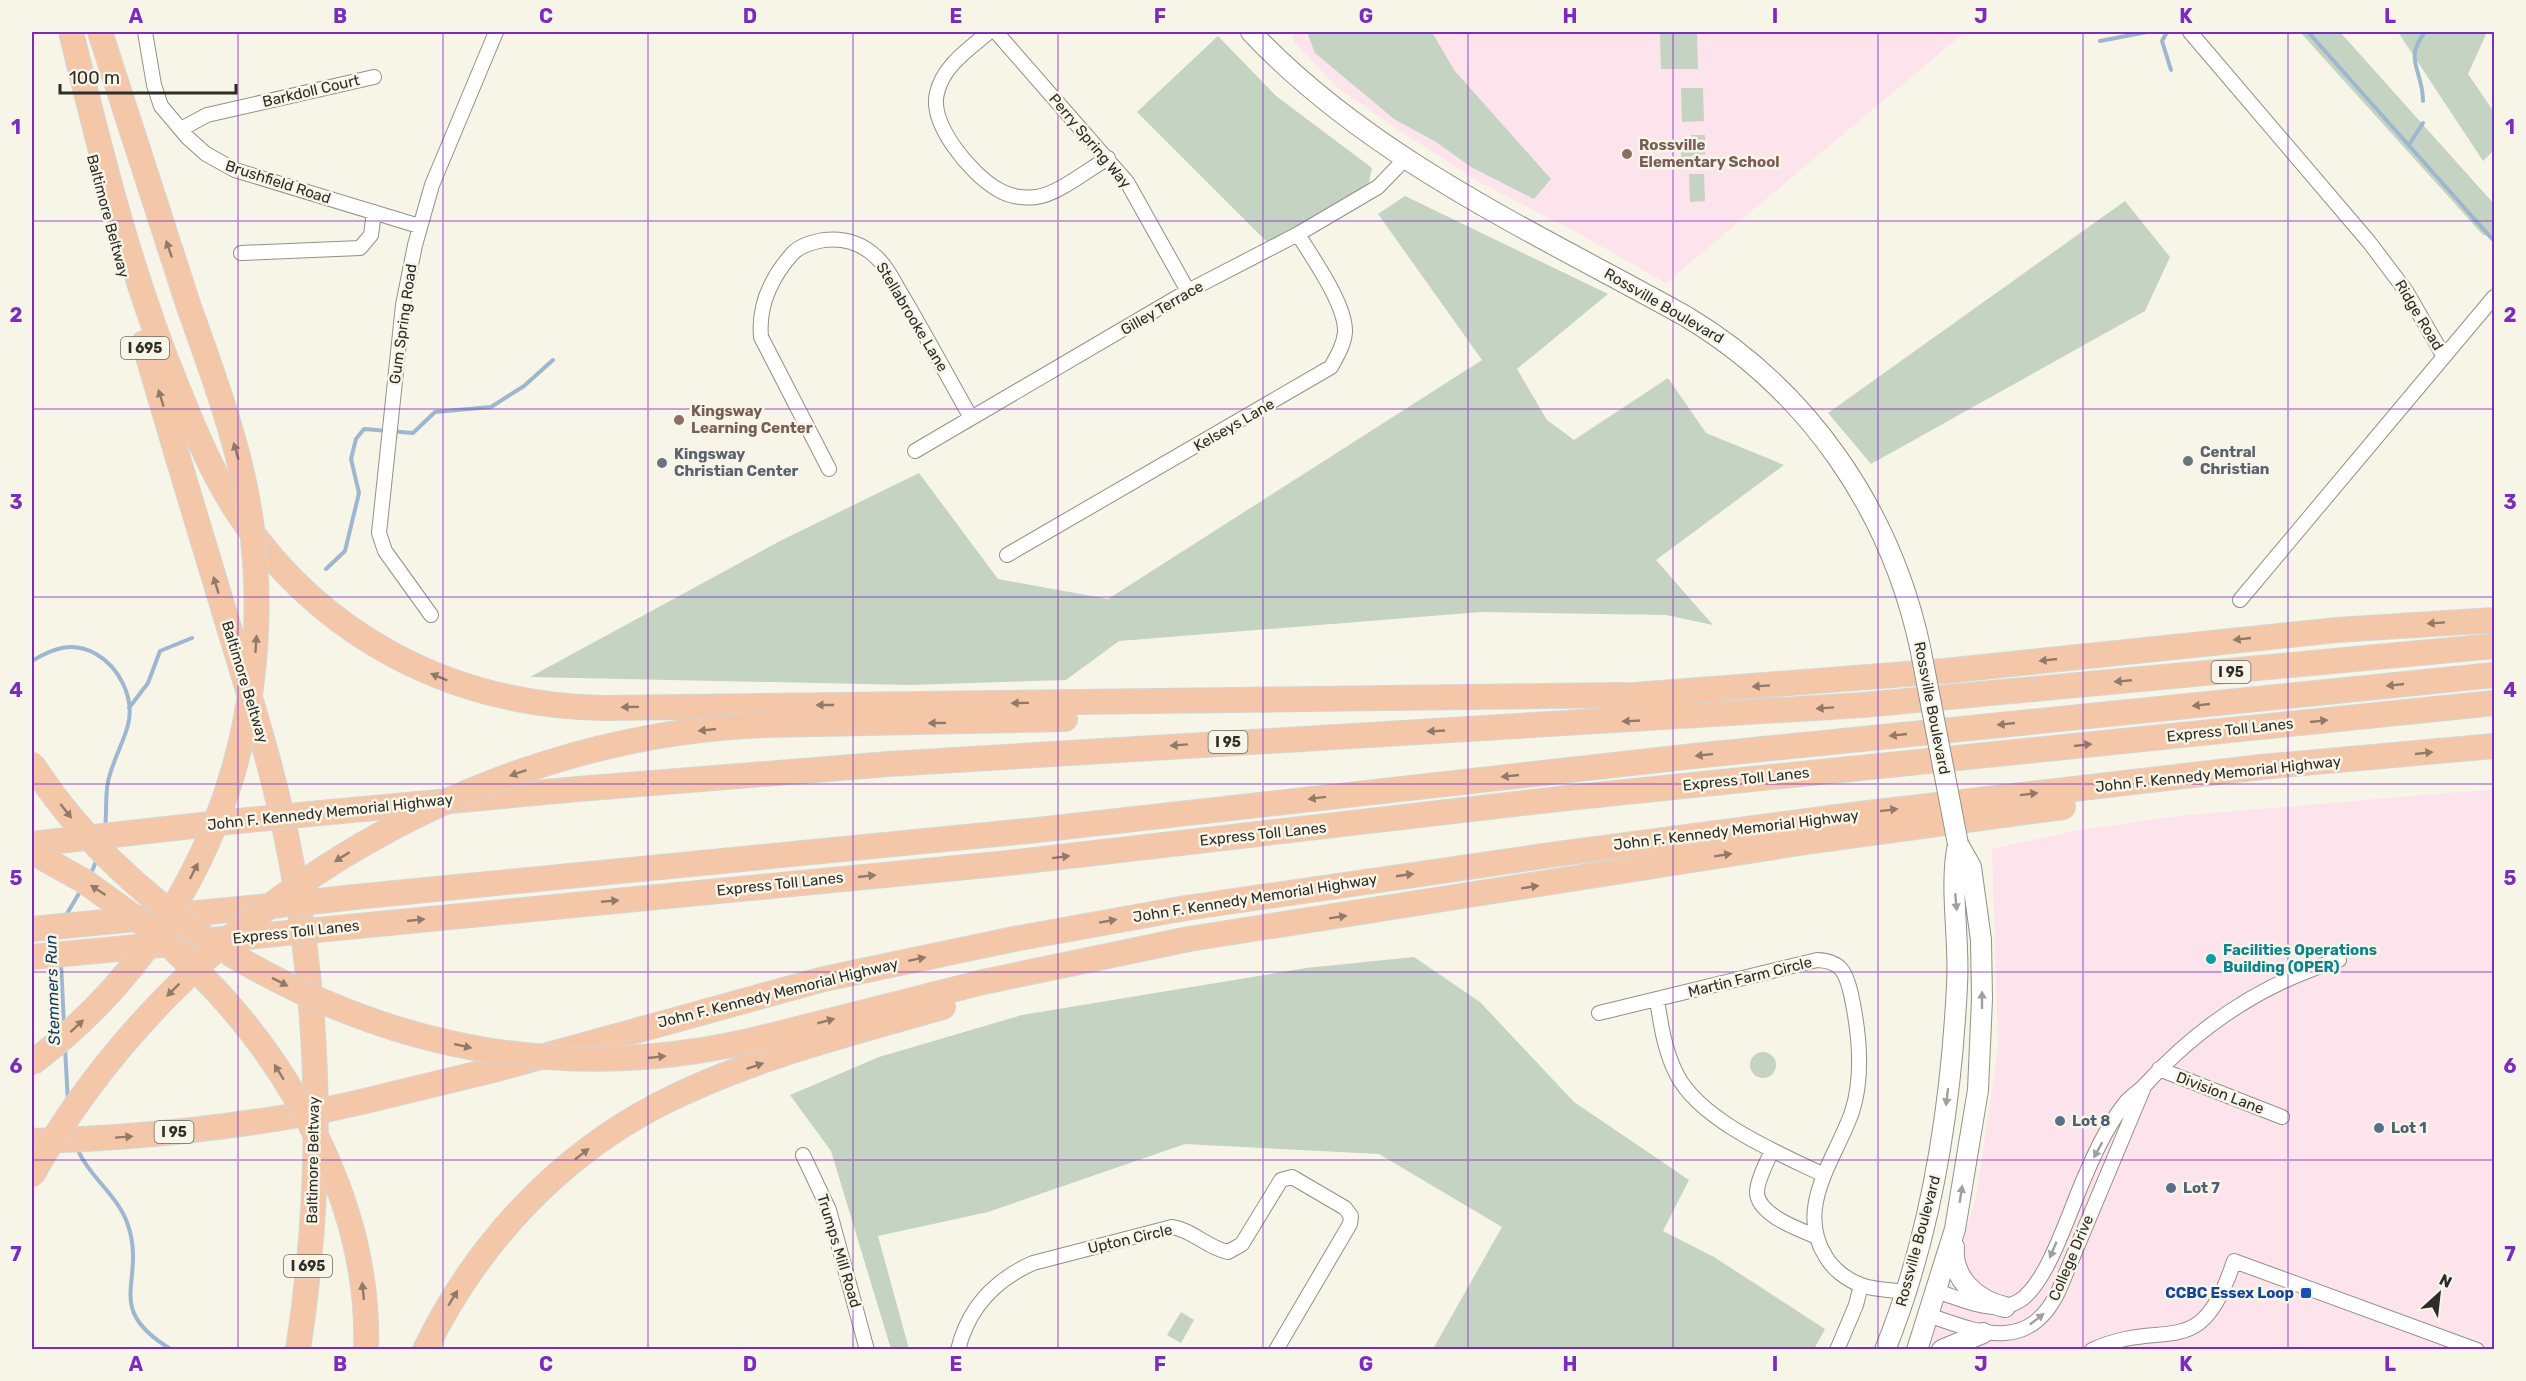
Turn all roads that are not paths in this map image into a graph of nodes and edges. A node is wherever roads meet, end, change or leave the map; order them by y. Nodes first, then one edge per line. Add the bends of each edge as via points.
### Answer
1 (60, 32) edge
2 (71, 32) edge
3 (100, 32) edge
4 (145, 32) edge
5 (496, 32) edge
6 (989, 32) edge
7 (996, 32) edge
8 (1252, 32) edge
9 (2190, 32) edge
10 (374, 77) dead end
11 (181, 129) junction
12 (1108, 158) junction
13 (1405, 159) junction
14 (374, 212) junction
15 (419, 226) junction
16 (1298, 234) junction
17 (241, 253) dead end
18 (1188, 291) junction
19 (2494, 297) edge
20 (2444, 355) junction
21 (970, 416) junction
22 (915, 451) dead end
23 (829, 469) dead end
24 (1007, 555) dead end
25 (2240, 600) dead end
26 (431, 615) dead end
27 (2494, 620) edge
28 (2494, 646) edge
29 (2494, 675) edge
30 (1624, 695) junction
31 (2494, 703) edge
32 (2494, 746) edge
33 (2366, 759) junction
34 (32, 764) edge
35 (32, 844) edge
36 (1958, 844) junction
37 (32, 852) edge
38 (1280, 927) junction
39 (32, 929) edge
40 (32, 957) edge
41 (2339, 960) dead end
42 (1657, 1000) junction
43 (1599, 1013) dead end
44 (32, 1063) edge
45 (2159, 1069) junction
46 (2144, 1087) junction
47 (2282, 1117) dead end
48 (32, 1141) edge
49 (1772, 1150) junction
50 (803, 1155) dead end
51 (32, 1175) edge
52 (1824, 1175) junction
53 (1955, 1229) junction
54 (1815, 1236) junction
55 (1860, 1285) junction
56 (1936, 1291) junction
57 (1906, 1292) junction
58 (2005, 1307) junction
59 (1928, 1315) junction
60 (1983, 1334) junction
61 (298, 1350) edge
62 (366, 1350) edge
63 (425, 1350) edge
64 (867, 1350) edge
65 (958, 1350) edge
66 (1276, 1350) edge
67 (1837, 1350) edge
68 (1886, 1350) edge
69 (1917, 1350) edge
70 (1942, 1350) edge
71 (2092, 1350) edge
72 (2477, 1350) edge

61 -> 1 highway, Baltimore Beltway / I 695 via 313,1216 315,1104 312,1006 293,870 266,751 127,285
30 -> 2 highway via 603,708 512,699 440,678 388,653 324,609 268,554 222,485 191,422 148,310
44 -> 3 highway, bridge via 111,992 170,915 213,831 243,733 257,626 251,521 235,448
4 - 11 street, Brushfield Road via 154,85 162,106
5 - 15 street, Gum Spring Road
6 - 12 street via 949,69 936,95 937,119 971,165 996,189 1024,198 1040,197
7 - 12 street, Perry Spring Way
8 - 13 main road, Rossville Boulevard via 1329,105
9 - 20 street, Ridge Road via 2376,250
10 - 11 street, Barkdoll Court via 207,115
11 - 14 street, Brushfield Road via 206,154 236,170
12 - 18 street, Perry Spring Way via 1127,182
13 - 16 street, Gilley Terrace via 1378,188
13 - 36 main road, Rossville Boulevard, bridge via 1696,322 1775,384 1828,442 1868,503 1896,563 1920,647
14 - 15 street, Brushfield Road
14 - 17 street via 371,235 360,248
15 - 26 street, Gum Spring Road via 403,305 379,533 385,551
16 - 18 street, Gilley Terrace
16 - 24 street, Kelseys Lane via 1342,314 1345,332 1331,367
18 - 21 street, Gilley Terrace
19 - 20 street
20 - 25 street, Ridge Road
21 - 22 street, Gilley Terrace
21 - 23 street, Stellabrooke Lane via 877,257 846,241 812,242 794,252 783,266 762,303 759,319 761,337
27 -> 30 highway via 2268,636 1814,682
28 -> 35 highway, John F. Kennedy Memorial Highway / I 95, bridge via 1863,705 889,764 578,789
29 -> 39 highway, Express Toll Lanes, bridge via 1672,758 1037,830
30 -> 51 highway, bridge via 1528,703 766,725 666,735 555,761 436,807 346,855 250,921 176,987 131,1035 62,1125
40 -> 31 highway, Express Toll Lanes, bridge via 1008,863 1577,797
33 -> 32 highway, John F. Kennedy Memorial Highway / I 95
38 -> 33 highway via 1851,835 2242,785
48 -> 33 highway, John F. Kennedy Memorial Highway / I 95, bridge via 207,1129 361,1102 784,989 907,961 1186,908 1564,852 1870,813 2261,767
34 -> 38 highway, bridge via 92,841 160,904 241,961 345,1012 450,1043 544,1059 662,1057 734,1046 948,990 1078,961 1189,939
53 -> 36 main road, Rossville Boulevard via 1978,1090 1982,999 1977,898 1971,867
36 -> 57 main road, Rossville Boulevard via 1953,869 1958,961 1948,1084 1934,1187
62 -> 37 highway, bridge via 363,1288 347,1214 307,1120 278,1070 228,1004 176,951 110,898
63 -> 38 highway via 479,1259 531,1198 594,1145 658,1105 730,1074 894,1021 1037,982
41 - 45 street, College Drive via 2271,987 2221,1017
42 - 43 street, Martin Farm Circle
42 - 49 street via 1667,1050 1678,1078 1708,1110
42 - 52 street, Martin Farm Circle via 1817,960 1840,966 1845,973 1859,1043 1857,1083 1852,1110
45 - 46 street, College Drive
45 - 47 street, Division Lane
46 -> 58 street, College Drive via 2124,1104 2087,1171 2037,1284 2019,1301
60 -> 46 street, College Drive via 2017,1331 2039,1319 2054,1300
49 - 52 street
49 - 54 street via 1759,1180 1758,1196 1774,1215
50 - 64 street, Trumps Mill Road via 828,1210
52 - 54 street, Martin Farm Circle via 1814,1211
53 - 56 main road, Rossville Boulevard
53 - 58 main road via 1954,1261 1960,1277 1983,1298
54 - 55 street, Martin Farm Circle via 1831,1265
55 - 57 street
55 - 67 street
56 - 57 main road
56 - 58 street via 1982,1305
56 - 59 main road, Rossville Boulevard
57 - 59 main road
57 - 68 main road, Rossville Boulevard
59 - 60 street, College Drive
59 - 69 main road, Rossville Boulevard
60 - 70 main road
65 - 66 street, Upton Circle via 968,1322 983,1298 1020,1269 1172,1227 1228,1252 1242,1244 1281,1180 1292,1176 1345,1208 1351,1216 1350,1224
71 - 72 street via 2126,1339 2188,1330 2206,1318 2218,1302 2234,1262

